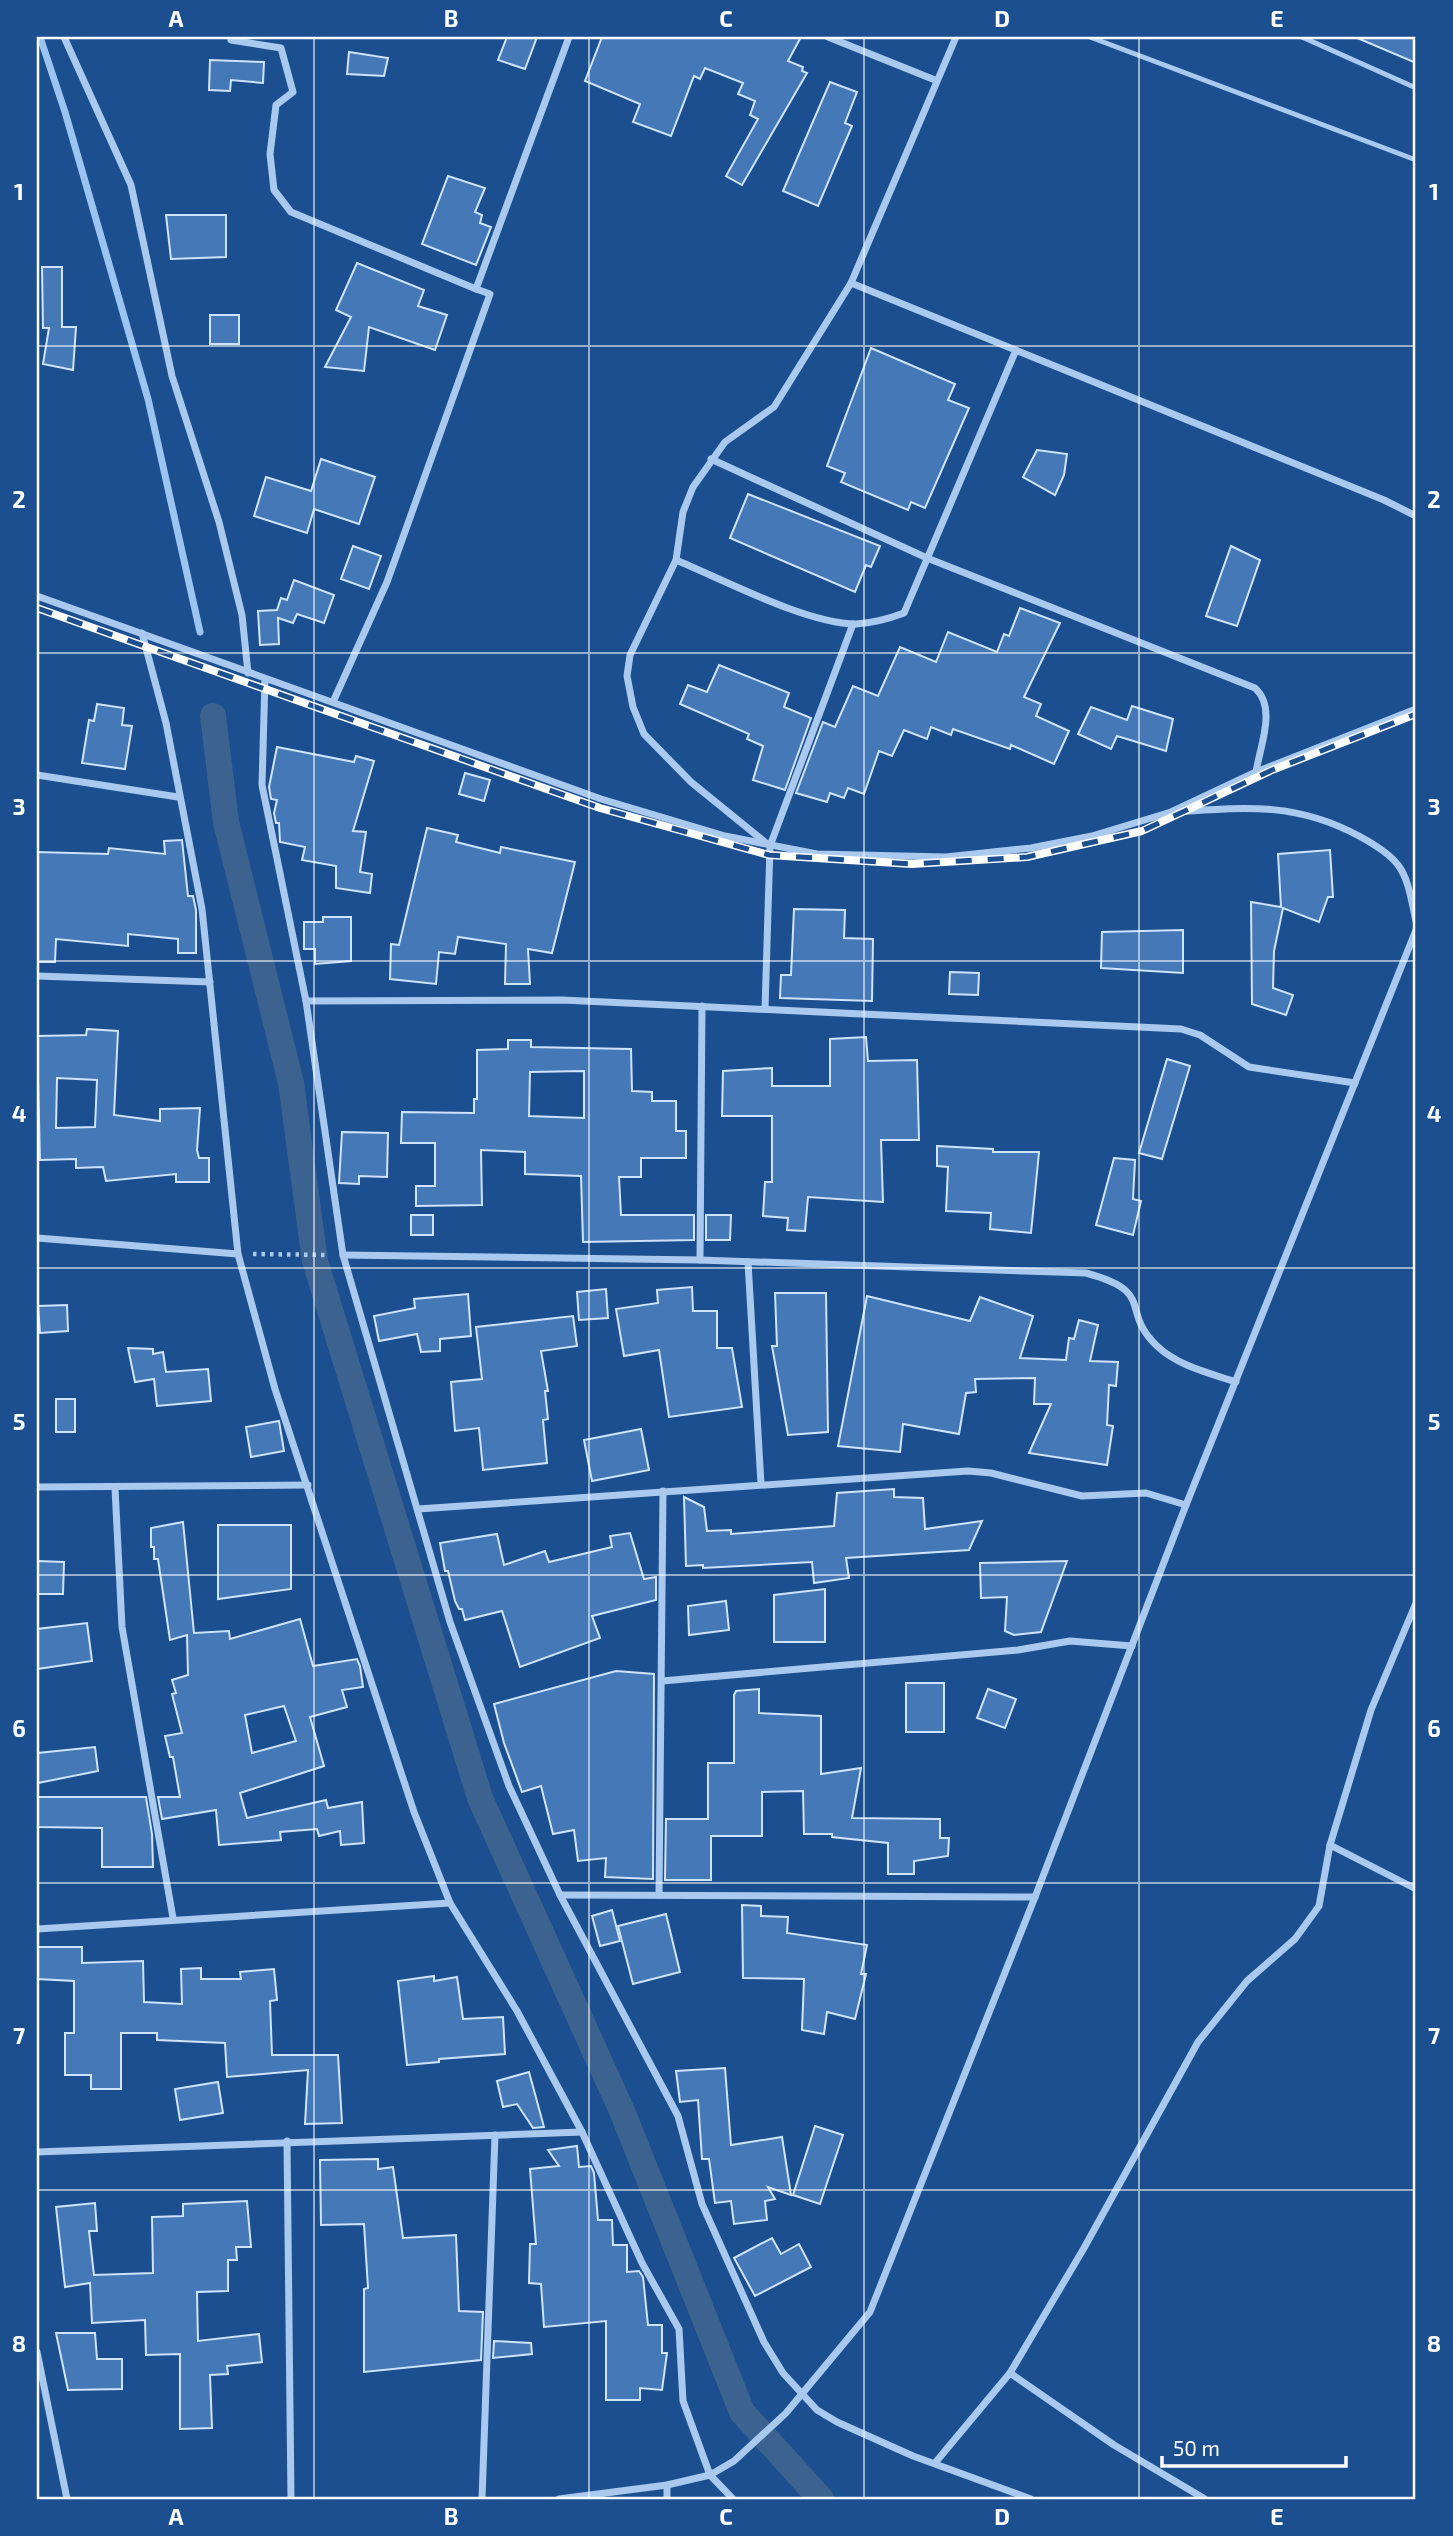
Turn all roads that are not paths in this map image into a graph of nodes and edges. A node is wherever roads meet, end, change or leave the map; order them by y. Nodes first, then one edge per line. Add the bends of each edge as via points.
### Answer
1 (64, 37) edge
2 (569, 37) edge
3 (828, 37) edge
4 (956, 37) edge
5 (1090, 37) edge
6 (1302, 37) edge
7 (231, 40) dead end
8 (935, 80) junction
9 (1416, 88) edge
10 (1416, 160) edge
11 (851, 283) junction
12 (476, 289) junction
13 (1016, 350) junction
14 (711, 459) junction
15 (1416, 516) edge
16 (927, 558) junction
17 (676, 560) junction
18 (37, 596) edge
19 (853, 624) junction
20 (142, 633) junction
21 (248, 673) junction
22 (265, 679) junction
23 (333, 702) junction
24 (1416, 709) edge
25 (1256, 772) junction
26 (37, 775) edge
27 (178, 797) junction
28 (1171, 812) junction
29 (770, 846) junction
30 (1416, 921) edge
31 (1416, 930) edge
32 (37, 976) edge
33 (210, 982) junction
34 (306, 1001) junction
35 (702, 1006) junction
36 (765, 1009) junction
37 (1355, 1083) junction
38 (37, 1238) edge
39 (238, 1254) junction
40 (343, 1255) junction
41 (700, 1260) junction
42 (748, 1262) junction
43 (1236, 1382) junction
44 (761, 1484) junction
45 (307, 1485) junction
46 (37, 1487) edge
47 (115, 1488) junction
48 (663, 1491) junction
49 (1186, 1505) junction
50 (418, 1509) junction
51 (1416, 1603) edge
52 (1132, 1646) junction
53 (662, 1681) junction
54 (1330, 1845) junction
55 (1416, 1889) edge
56 (559, 1895) junction
57 (659, 1895) junction
58 (1035, 1897) junction
59 (450, 1903) junction
60 (173, 1918) junction
61 (37, 1928) edge
62 (582, 2132) junction
63 (495, 2135) junction
64 (286, 2141) junction
65 (37, 2152) edge
66 (37, 2351) edge
67 (1010, 2373) junction
68 (802, 2392) junction
69 (935, 2463) junction
70 (710, 2475) junction
71 (667, 2485) junction
72 (67, 2499) edge
73 (291, 2499) edge
74 (482, 2499) edge
75 (559, 2499) edge
76 (667, 2499) edge
77 (733, 2499) edge
78 (1031, 2499) edge
79 (1205, 2499) edge

1 - 21 street via 131,186 172,376 219,522 242,615
2 - 12 street
3 - 8 street
4 - 8 street
5 - 10 lane
6 - 9 lane
7 - 12 street via 281,48 293,92 276,105 270,154 274,190 291,212
8 - 11 street
11 - 13 street
11 - 14 street via 774,407 739,430
12 - 23 street via 490,294 387,583
13 - 15 street
13 - 16 street
14 - 16 street
14 - 17 street via 683,512
16 - 19 street via 904,613 881,622
16 - 25 street via 1255,688 1267,712
17 - 19 street via 806,614
17 - 29 street via 629,655 627,676 633,708 644,734 669,761
18 - 20 street
19 - 29 street
20 - 21 street
20 - 27 street via 166,723
21 - 22 street
22 - 23 street
22 - 34 street via 262,785
23 - 29 street via 601,799
24 - 25 street
25 - 28 street
26 - 27 street
27 - 33 street via 202,909
28 - 29 street via 1092,836 946,857 856,857
28 - 30 street via 1275,808 1337,824 1399,865
29 - 36 street
31 - 37 street
32 - 33 street
33 - 39 street
34 - 35 street via 562,1000
34 - 40 street
35 - 36 street
35 - 41 street
36 - 37 street via 1181,1029 1200,1035 1250,1066
37 - 43 street
38 - 39 street
39 - 45 street
40 - 41 street
40 - 50 street
41 - 42 street
42 - 43 street via 1086,1273 1116,1281 1135,1298 1140,1323 1155,1345 1176,1361
42 - 44 street
43 - 49 street
44 - 48 street
44 - 49 street via 991,1472 1082,1496 1146,1493
45 - 47 street
45 - 59 street via 414,1812
46 - 47 street
47 - 60 street via 122,1627
48 - 50 street
48 - 53 street
49 - 52 street
50 - 56 street via 450,1622 509,1786
51 - 54 street via 1371,1710
52 - 53 street via 1070,1641 1018,1650
52 - 58 street
53 - 57 street
54 - 55 street
54 - 67 street via 1320,1906 1294,1939 1247,1981 1198,2042
56 - 57 street
56 - 68 street via 678,2116 702,2204 764,2342 783,2373
57 - 58 street
58 - 68 street via 870,2312
59 - 60 street
59 - 62 street via 517,2011
60 - 61 street
62 - 63 street
62 - 70 street via 642,2263 679,2329 683,2401
63 - 64 street
63 - 74 street
64 - 65 street
64 - 73 street
66 - 72 street
67 - 69 street
67 - 79 street via 1114,2445
68 - 69 street via 817,2410 837,2422
68 - 70 street via 734,2461
69 - 78 street
70 - 71 street
70 - 77 street
71 - 75 street
71 - 76 street

